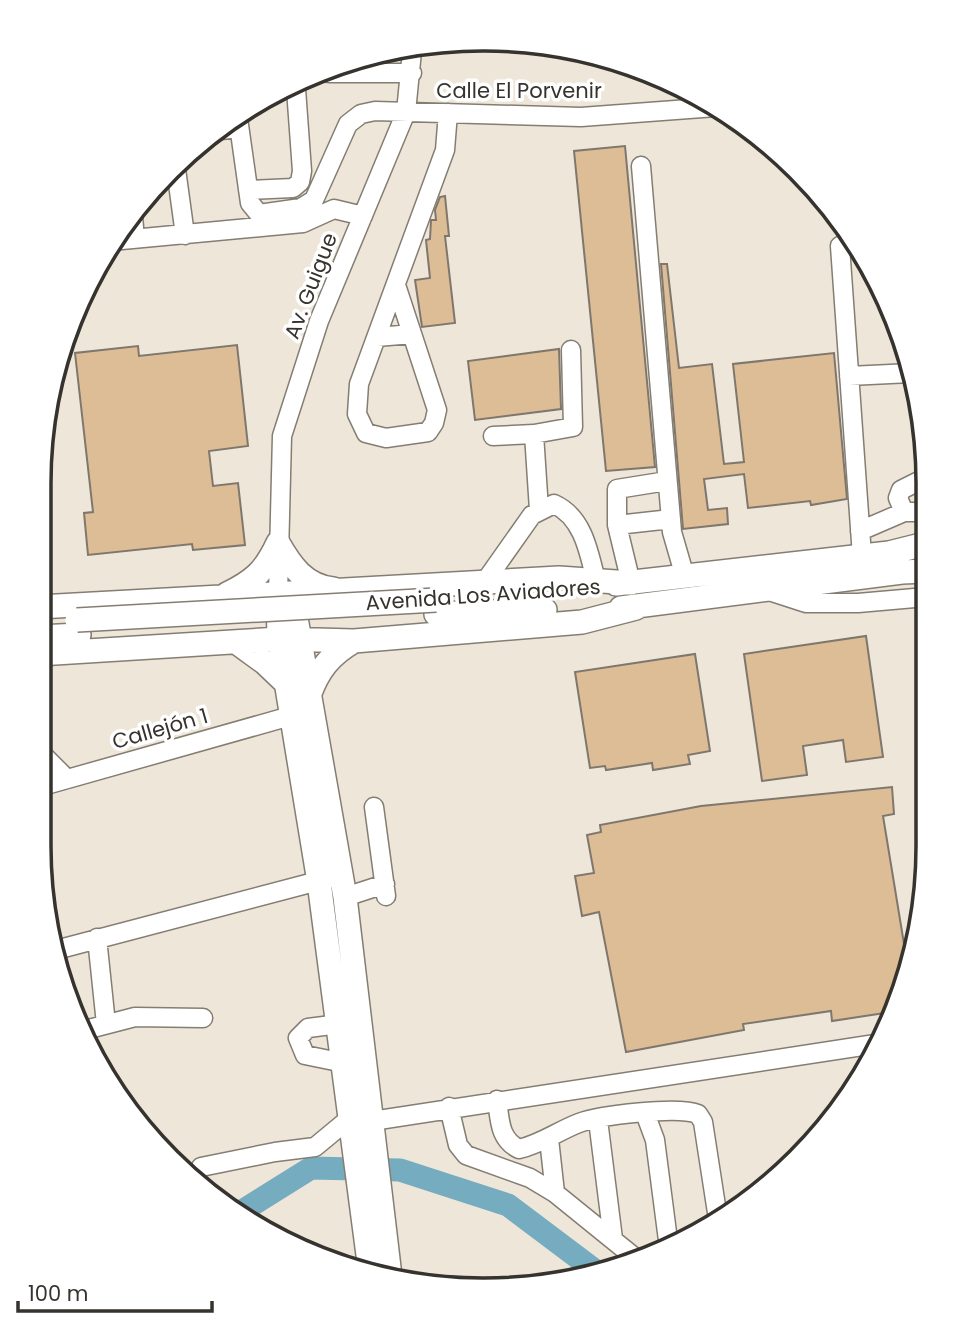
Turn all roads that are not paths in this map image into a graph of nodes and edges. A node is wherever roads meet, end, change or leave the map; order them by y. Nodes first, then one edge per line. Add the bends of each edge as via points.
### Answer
1 (411, 57) edge
2 (347, 73) edge
3 (412, 73) junction
4 (296, 93) edge
5 (699, 108) edge
6 (406, 112) junction
7 (448, 113) junction
8 (239, 126) edge
9 (641, 166) dead end
10 (178, 176) edge
11 (248, 190) junction
12 (363, 216) junction
13 (134, 228) edge
14 (185, 235) junction
15 (135, 239) junction
16 (126, 240) edge
17 (844, 244) edge
18 (396, 285) junction
19 (412, 334) junction
20 (377, 337) junction
21 (571, 350) dead end
22 (903, 373) edge
23 (849, 376) junction
24 (534, 434) junction
25 (493, 436) dead end
26 (667, 481) junction
27 (916, 483) edge
28 (539, 510) junction
29 (904, 512) junction
30 (916, 512) edge
31 (671, 519) junction
32 (617, 525) junction
33 (860, 531) junction
34 (278, 543) junction
35 (916, 546) edge
36 (862, 556) junction
37 (916, 572) edge
38 (685, 577) junction
39 (596, 581) junction
40 (484, 583) junction
41 (631, 583) junction
42 (766, 590) junction
43 (347, 591) junction
44 (285, 595) junction
45 (916, 598) edge
46 (218, 599) junction
47 (51, 606) edge
48 (436, 607) junction
49 (636, 608) junction
50 (51, 624) edge
51 (78, 627) junction
52 (51, 634) edge
53 (288, 639) junction
54 (354, 641) junction
55 (236, 642) junction
56 (51, 653) edge
57 (288, 685) junction
58 (309, 696) junction
59 (293, 715) junction
60 (51, 764) edge
61 (66, 779) junction
62 (51, 783) edge
63 (374, 807) dead end
64 (335, 885) junction
65 (97, 939) junction
66 (63, 948) edge
67 (203, 1018) dead end
68 (106, 1024) junction
69 (339, 1024) junction
70 (91, 1028) edge
71 (867, 1045) edge
72 (344, 1063) junction
73 (497, 1100) junction
74 (449, 1107) junction
75 (645, 1113) junction
76 (598, 1120) junction
77 (362, 1130) junction
78 (549, 1139) junction
79 (201, 1167) dead end
80 (555, 1193) junction
81 (371, 1207) junction
82 (717, 1210) edge
83 (668, 1237) edge
84 (613, 1239) junction
85 (629, 1253) edge
86 (370, 1264) edge
87 (388, 1268) edge

1 - 3 street, Av. Guigue
2 - 3 street
3 - 6 street, Av. Guigue
4 - 11 street via 300,182 293,188
5 - 7 street, Calle El Porvenir via 581,117
6 - 7 street, Calle El Porvenir
6 - 11 street, Calle El Porvenir via 375,111 348,124 314,200 301,208 259,214 250,203
6 - 12 street, Av. Guigue
7 - 18 street via 445,150
8 - 11 street
9 - 26 street
10 - 14 street
12 - 14 street via 334,209 303,223
12 - 34 street, Av. Guigue via 320,321 282,436
13 - 15 street
14 - 15 street
15 - 16 street
17 - 23 street via 840,246
18 - 19 street
18 - 20 street
19 - 20 street
19 - 20 street via 437,410 434,423 428,432 386,438 366,433 357,414 359,384
21 - 24 street via 573,427
22 - 23 street
23 - 33 street
24 - 25 street
24 - 28 street
26 - 31 street
26 - 32 street via 617,489
27 - 29 street via 901,490 898,498
28 - 39 street via 554,504 566,510 584,538
28 - 40 street
29 - 30 street
29 - 33 street
31 - 32 street
31 - 38 street
32 - 41 street
33 - 36 street
34 - 43 main road via 291,566 309,582
34 - 44 street, Av. Guigue
34 - 46 main road via 254,581
35 - 36 main road, Avenida Los Aviadores
36 - 38 main road, Avenida Los Aviadores
37 - 42 main road, Avenida Los Aviadores
38 - 41 main road, Avenida Los Aviadores
39 - 40 main road via 559,578
39 - 41 main road
40 - 43 main road
41 - 48 main road, Avenida Los Aviadores
42 - 45 street via 806,603
42 - 49 main road, Avenida Los Aviadores
43 - 44 main road
44 - 46 main road
44 - 53 main road
46 - 47 main road
48 - 49 main road, Avenida Los Aviadores
48 - 51 main road, Avenida Los Aviadores
49 - 54 main road via 582,622
50 - 51 main road, Avenida Los Aviadores
51 - 52 main road, Avenida Los Aviadores
53 - 54 main road
53 - 55 main road
53 - 57 main road
53 - 58 main road
54 - 58 main road via 335,652 317,674
55 - 56 main road
55 - 57 main road
57 - 59 main road
58 - 64 main road
59 - 61 street, Callejón 1
59 - 64 main road
60 - 61 street
61 - 62 street, Callejón 1
63 - 64 street via 385,890
64 - 65 street
64 - 69 main road
64 - 77 main road
65 - 66 street
65 - 68 street
67 - 68 street via 135,1017
68 - 70 street
69 - 72 main road
69 - 72 street via 308,1028 298,1038 305,1055
71 - 73 street
72 - 77 main road
73 - 74 street
73 - 78 street via 508,1144 519,1149
74 - 77 street
74 - 80 street via 458,1145 466,1155 530,1178
75 - 76 street
75 - 82 street via 673,1109 698,1114
75 - 83 street via 655,1140
76 - 78 street via 580,1122
76 - 84 street
77 - 79 street via 315,1147
77 - 81 main road
78 - 80 street
80 - 84 street
81 - 86 main road
81 - 87 main road
84 - 85 street

